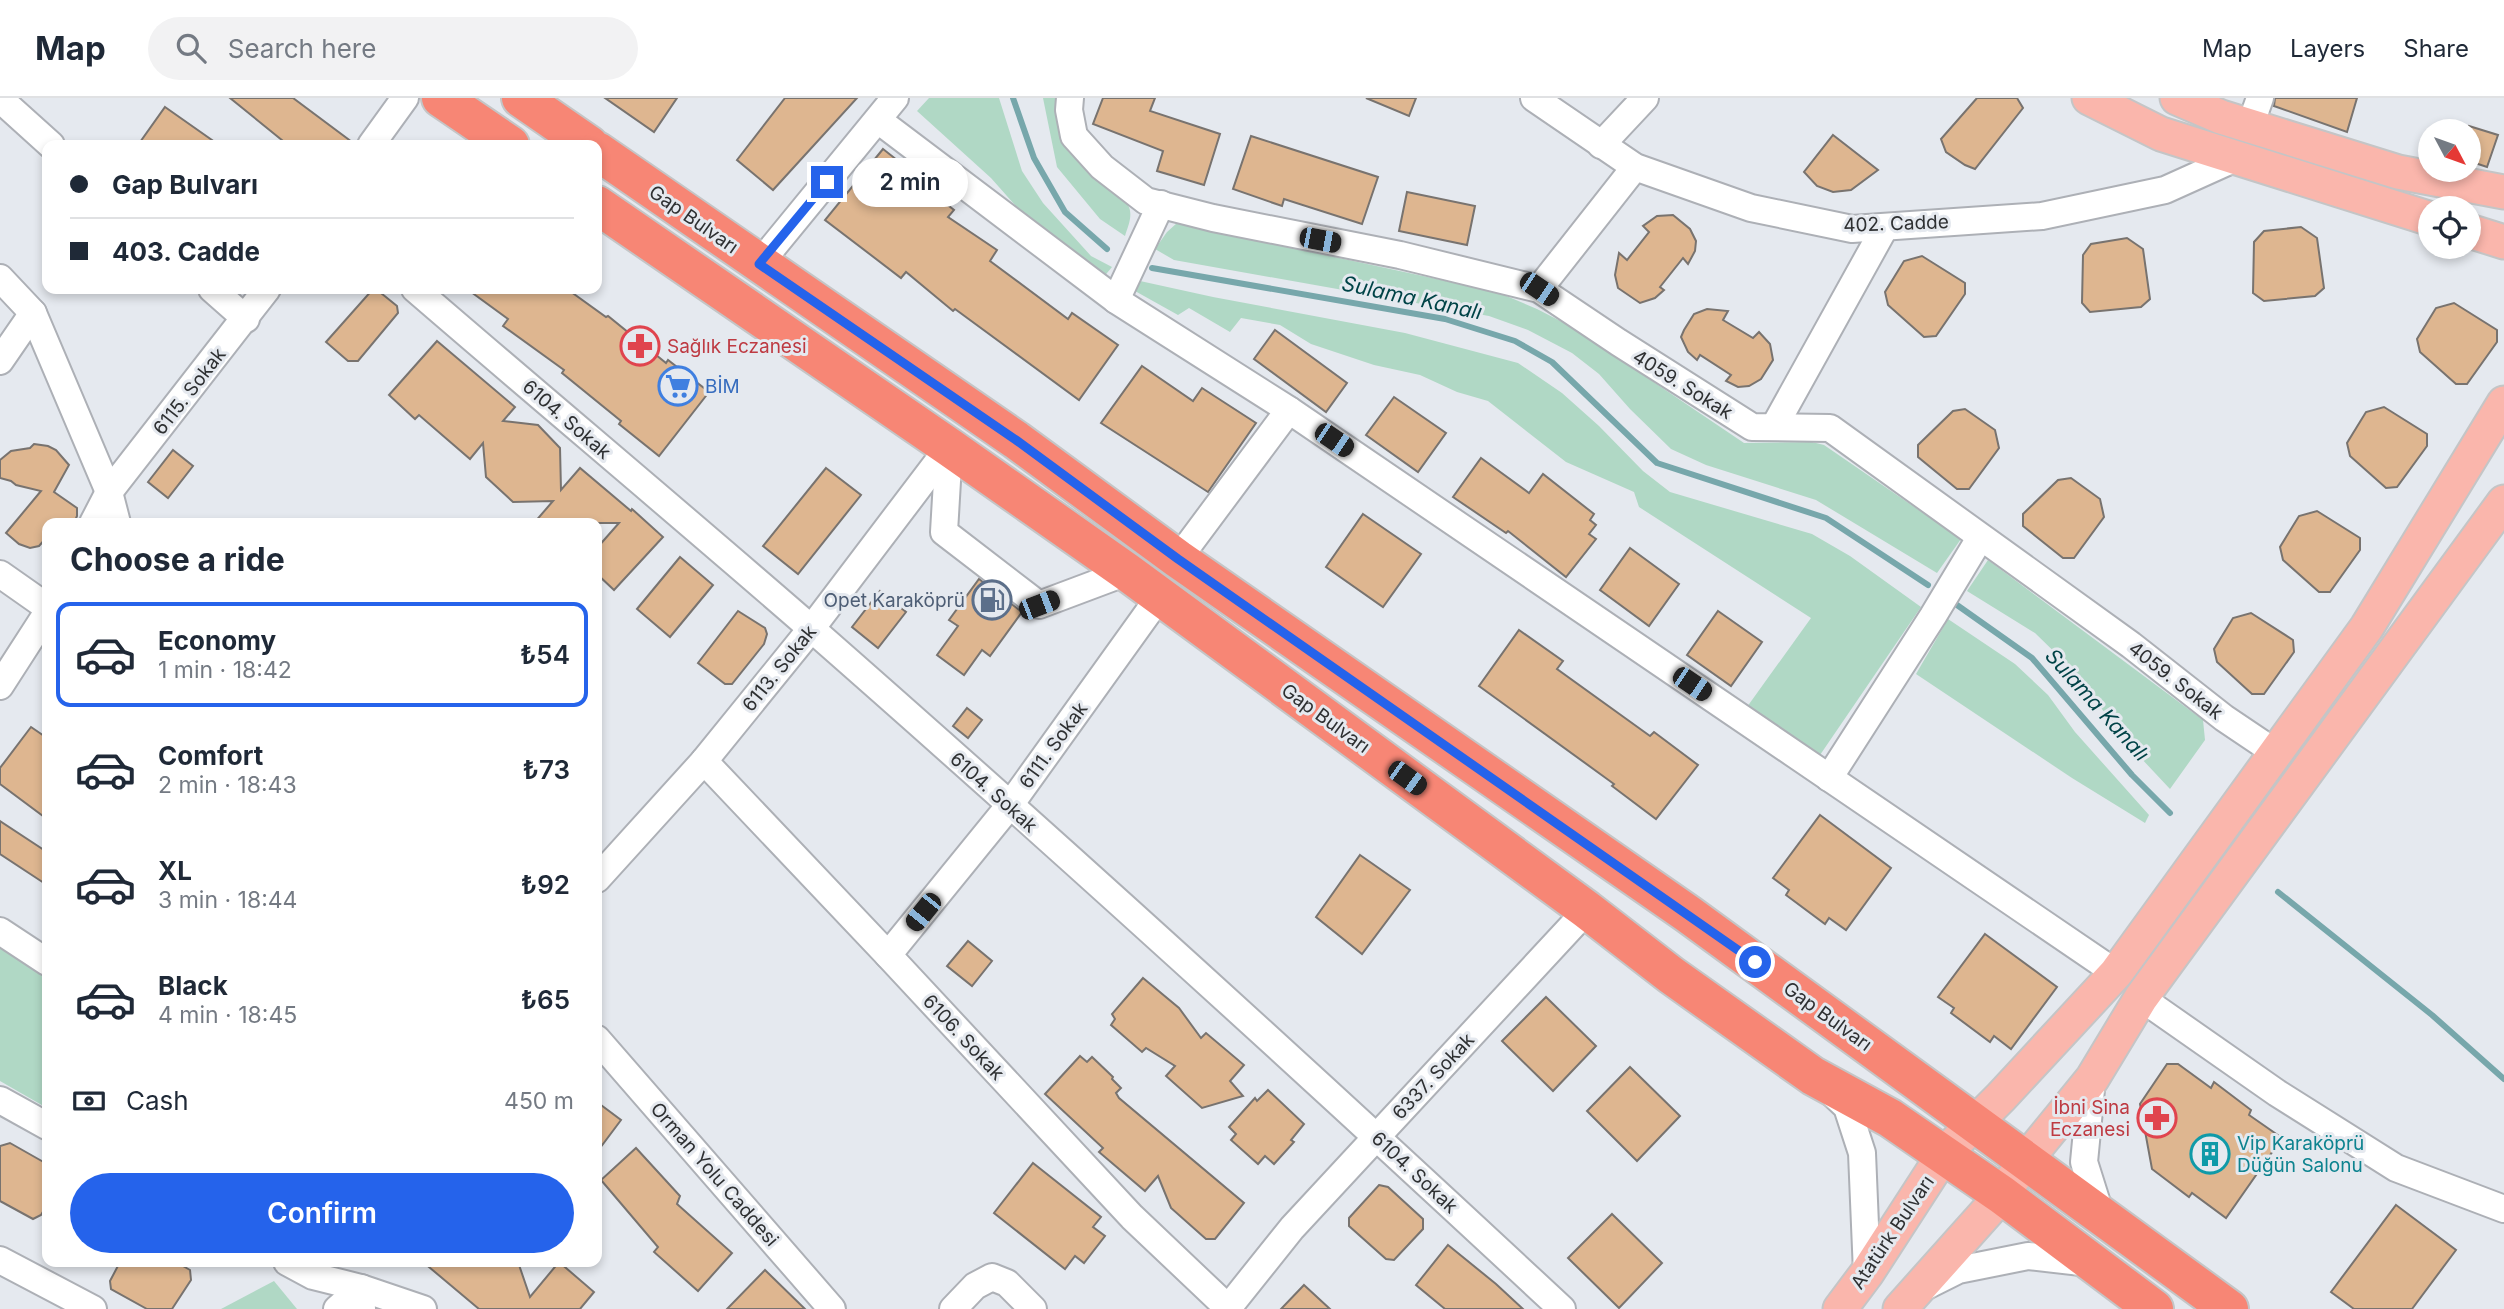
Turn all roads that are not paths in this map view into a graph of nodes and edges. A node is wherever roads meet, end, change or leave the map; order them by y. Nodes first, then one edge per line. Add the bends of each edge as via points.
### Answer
1 (405, 98) edge
2 (441, 98) edge
3 (521, 98) edge
4 (895, 98) edge
5 (1070, 98) edge
6 (1534, 98) edge
7 (1645, 98) edge
8 (2089, 98) edge
9 (2177, 98) edge
10 (0, 99) edge
11 (2255, 112) edge
12 (877, 120) junction
13 (45, 140) edge
14 (375, 140) edge
15 (503, 140) edge
16 (582, 140) edge
17 (1601, 145) junction
18 (602, 154) edge
19 (2236, 158) junction
20 (1635, 167) junction
21 (2504, 192) edge
22 (1161, 204) junction
23 (602, 208) edge
24 (2418, 215) edge
25 (1885, 227) junction
26 (759, 264) junction
27 (0, 278) edge
28 (1539, 289) junction
29 (218, 294) edge
30 (264, 294) edge
31 (421, 294) edge
32 (1116, 300) junction
33 (33, 313) junction
34 (246, 319) junction
35 (0, 361) edge
36 (2504, 403) edge
37 (1289, 410) junction
38 (1774, 428) junction
39 (949, 447) junction
40 (109, 492) junction
41 (2504, 502) edge
42 (96, 518) edge
43 (116, 518) edge
44 (1980, 538) junction
45 (1178, 559) junction
46 (1127, 572) junction
47 (0, 574) edge
48 (1160, 596) junction
49 (42, 606) edge
50 (42, 618) edge
51 (811, 629) junction
52 (0, 686) edge
53 (2276, 753) junction
54 (704, 761) junction
55 (1829, 778) junction
56 (1010, 805) junction
57 (602, 873) edge
58 (1587, 910) junction
59 (0, 931) edge
60 (888, 955) junction
61 (42, 959) edge
62 (2116, 974) junction
63 (2141, 998) junction
64 (602, 1045) edge
65 (1814, 1076) junction
66 (2092, 1079) junction
67 (0, 1100) edge
68 (42, 1123) edge
69 (1976, 1123) junction
70 (1377, 1136) junction
71 (1944, 1154) junction
72 (2025, 1161) junction
73 (2002, 1195) junction
74 (2504, 1209) edge
75 (2101, 1216) junction
76 (0, 1260) edge
77 (2092, 1264) junction
78 (296, 1267) edge
79 (354, 1267) edge
80 (1867, 1273) junction
81 (1907, 1301) edge
82 (365, 1302) edge
83 (1228, 1308) edge
84 (93, 1309) edge
85 (337, 1309) edge
86 (423, 1309) edge
87 (832, 1309) edge
88 (953, 1309) edge
89 (1033, 1309) edge
90 (1562, 1309) edge
91 (1840, 1309) edge
92 (2154, 1309) edge
93 (2229, 1309) edge

1 - 14 street
2 - 15 highway
3 - 16 highway
4 - 12 street
5 - 22 street, 4059. Sokak via 1074,136 1102,167 1146,201
6 - 17 street, 402. Cadde
7 - 17 street
8 - 19 main road via 2161,134
9 - 11 main road via 2221,117
10 - 13 street
11 - 21 main road via 2398,172
12 - 26 street
12 - 32 street
17 - 20 street, 402. Cadde
18 - 26 highway, Gap Bulvarı
19 - 24 main road
19 - 25 street, 402. Cadde via 2165,190 2042,216
20 - 25 street, 402. Cadde via 1751,208 1852,229
20 - 28 street
22 - 28 street, 4059. Sokak
22 - 32 street
23 - 39 highway, Gap Bulvarı
25 - 38 street
26 - 45 highway, Gap Bulvarı via 1016,440
27 - 33 street
28 - 38 street, 4059. Sokak via 1752,427
29 - 34 street
30 - 34 street, 6115. Sokak
31 - 51 street, 6104. Sokak
32 - 37 street
33 - 35 street
33 - 40 street
34 - 40 street, 6115. Sokak
36 - 53 main road, Atatürk Bulvarı via 2367,627
37 - 45 street
37 - 55 street
38 - 44 street, 4059. Sokak via 1830,428
39 - 46 highway, Gap Bulvarı
39 - 46 street via 944,532 1039,605
39 - 51 street, 6113. Sokak
40 - 42 street, 6115. Sokak
40 - 43 street
41 - 63 main road
44 - 53 street, 4059. Sokak
44 - 55 street
45 - 69 highway, Gap Bulvarı via 1688,914
46 - 48 highway, Gap Bulvarı
47 - 49 street
48 - 56 street, 6111. Sokak
48 - 58 highway, Gap Bulvarı
50 - 52 street
51 - 54 street, 6113. Sokak
51 - 56 street, 6104. Sokak
53 - 62 main road, Atatürk Bulvarı
54 - 57 street, 6113. Sokak
54 - 60 street, 6106. Sokak
55 - 62 street
56 - 60 street, 6111. Sokak
56 - 70 street, 6104. Sokak
58 - 65 highway, Gap Bulvarı
58 - 70 street, 6337. Sokak
59 - 61 street
60 - 83 street, 6106. Sokak via 1132,1217
62 - 69 main road, Atatürk Bulvarı
63 - 66 main road
63 - 74 street via 2277,1093 2396,1168
64 - 87 street, Orman Yolu Caddesi
65 - 71 highway, Gap Bulvarı via 1891,1118
65 - 80 street via 1847,1107 1862,1153
66 - 72 main road
66 - 75 street via 2084,1162
67 - 68 street
69 - 71 main road, Atatürk Bulvarı
69 - 72 highway, Gap Bulvarı
70 - 83 street, 6337. Sokak via 1292,1228
70 - 90 street, 6104. Sokak
71 - 73 highway, Gap Bulvarı
71 - 80 main road, Atatürk Bulvarı
72 - 73 main road
72 - 75 highway, Gap Bulvarı
73 - 77 highway, Gap Bulvarı
73 - 81 main road
75 - 93 highway, Gap Bulvarı
76 - 84 street
77 - 81 street via 2028,1256 1958,1270
77 - 92 highway, Gap Bulvarı
78 - 82 street
79 - 82 street
80 - 91 main road, Atatürk Bulvarı
82 - 85 street
82 - 86 street
88 - 89 street via 975,1286 992,1277 1007,1283

